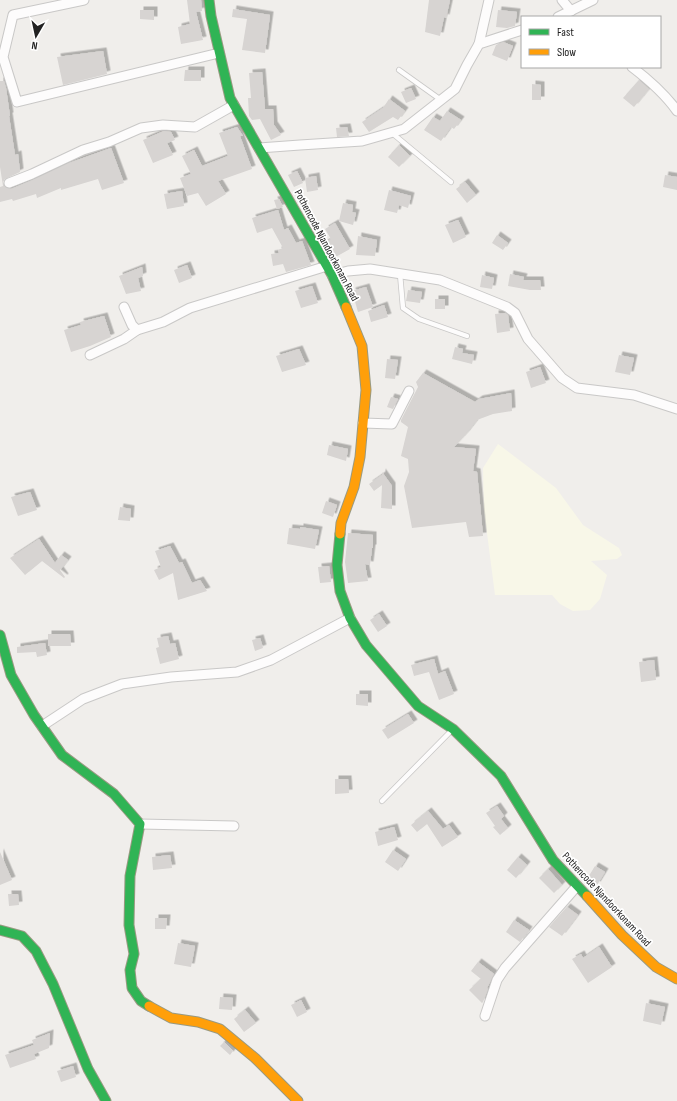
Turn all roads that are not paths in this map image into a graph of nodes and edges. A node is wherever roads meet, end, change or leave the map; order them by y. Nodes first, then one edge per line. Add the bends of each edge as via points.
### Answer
1 (84, 0) edge
2 (209, 0) edge
3 (489, 0) edge
4 (562, 0) edge
5 (593, 0) edge
6 (564, 15) edge
7 (521, 30) edge
8 (479, 44) junction
9 (220, 53) junction
10 (633, 68) edge
11 (399, 70) dead end
12 (441, 100) junction
13 (234, 105) junction
14 (677, 111) edge
15 (392, 133) junction
16 (259, 148) junction
17 (450, 182) dead end
18 (10, 183) dead end
19 (327, 266) junction
20 (400, 274) junction
21 (332, 275) junction
22 (124, 307) dead end
23 (137, 330) junction
24 (467, 336) dead end
25 (90, 355) dead end
26 (409, 391) dead end
27 (677, 409) edge
28 (363, 423) junction
29 (350, 618) junction
30 (0, 635) edge
31 (42, 726) junction
32 (453, 729) junction
33 (382, 801) dead end
34 (140, 824) junction
35 (234, 826) dead end
36 (577, 886) junction
37 (0, 930) edge
38 (677, 979) edge
39 (485, 1016) dead end
40 (106, 1101) edge
41 (298, 1101) edge

1 - 9 street via 13,16 3,57 17,102
2 - 9 main road, Pothencode Njandoorkonam Road
3 - 8 street
4 - 6 street
5 - 6 street
7 - 8 street
8 - 12 street via 455,89
9 - 13 main road, Pothencode Njandoorkonam Road via 230,98
10 - 14 street via 670,101
11 - 12 lane
12 - 15 street via 404,129
13 - 16 main road, Pothencode Njandoorkonam Road
13 - 18 street via 195,127 163,125 141,128 83,150
15 - 16 street via 362,141
15 - 17 lane
16 - 19 main road, Pothencode Njandoorkonam Road
19 - 21 main road, Pothencode Njandoorkonam Road
19 - 23 street via 190,308 163,322
20 - 21 street via 370,270
20 - 24 lane via 403,308 419,318
20 - 27 street via 440,280 507,307 515,313 528,339 562,378 577,388 634,395
21 - 28 main road, Pothencode Njandoorkonam Road via 362,346 366,390
22 - 23 street via 132,326
23 - 25 street
26 - 28 street via 392,424
28 - 29 main road, Pothencode Njandoorkonam Road via 354,487 341,523 337,565 340,592
29 - 31 street via 271,660 237,672 122,684 83,699
29 - 32 main road, Pothencode Njandoorkonam Road via 366,645 418,706
30 - 31 main road via 11,675
31 - 34 main road via 62,755 114,794
32 - 33 lane
32 - 36 main road, Pothencode Njandoorkonam Road via 501,776 553,860
34 - 35 street
34 - 41 main road via 129,893 129,925 134,954 130,970 132,988 141,1001 171,1018 198,1022 220,1029
36 - 38 main road, Pothencode Njandoorkonam Road via 656,967
36 - 39 street via 505,968 497,980
37 - 40 main road via 22,936 36,951 53,984 88,1069

